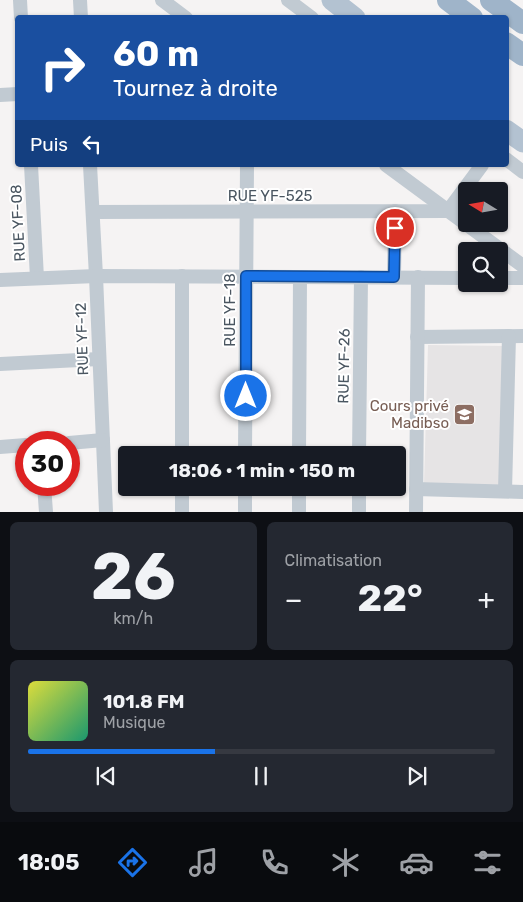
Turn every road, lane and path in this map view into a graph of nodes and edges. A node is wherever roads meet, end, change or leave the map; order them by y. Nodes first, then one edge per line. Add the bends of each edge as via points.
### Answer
1 (20, 0) edge
2 (80, 0) edge
3 (162, 0) edge
4 (288, 0) edge
5 (332, 0) edge
6 (448, 0) edge
7 (491, 0) edge
8 (183, 10) edge
9 (21, 15) edge
10 (81, 15) edge
11 (308, 15) edge
12 (351, 15) edge
13 (468, 15) edge
14 (523, 23) edge
15 (509, 45) edge
16 (523, 55) edge
17 (15, 94) edge
18 (0, 96) edge
19 (509, 132) edge
20 (523, 142) edge
21 (509, 161) edge
22 (31, 167) edge
23 (90, 167) edge
24 (247, 167) edge
25 (389, 167) edge
26 (480, 167) edge
27 (523, 172) edge
28 (448, 210) junction
29 (395, 211) junction
30 (93, 212) junction
31 (247, 212) junction
32 (523, 266) edge
33 (96, 276) junction
34 (182, 276) junction
35 (246, 276) junction
36 (300, 277) junction
37 (361, 277) junction
38 (394, 277) junction
39 (418, 277) junction
40 (37, 278) junction
41 (458, 278) edge
42 (508, 278) edge
43 (523, 278) edge
44 (0, 280) edge
45 (516, 336) edge
46 (417, 337) junction
47 (100, 359) junction
48 (0, 364) edge
49 (103, 440) junction
50 (80, 442) edge
51 (15, 446) edge
52 (182, 446) edge
53 (245, 446) edge
54 (299, 446) edge
55 (359, 446) edge
56 (0, 447) edge
57 (416, 489) junction
58 (505, 491) junction
59 (523, 492) edge
60 (45, 496) edge
61 (182, 496) edge
62 (245, 496) edge
63 (299, 496) edge
64 (359, 496) edge
65 (46, 512) edge
66 (106, 512) edge
67 (182, 512) edge
68 (245, 512) edge
69 (299, 512) edge
70 (359, 512) edge
71 (416, 512) edge

1 - 9 street
2 - 10 street
3 - 8 street
4 - 11 street
5 - 12 main road
6 - 13 highway
7 - 14 highway
15 - 16 highway
17 - 18 street
19 - 20 main road
21 - 27 street
22 - 40 street, RUE YF-08
23 - 30 street, RUE YF-12
24 - 31 street, RUE YF-18
25 - 28 street
26 - 28 street
28 - 29 street, RUE YF-525
28 - 32 street
29 - 31 street, RUE YF-525
29 - 38 street
30 - 31 street, RUE YF-525
30 - 33 street, RUE YF-12
31 - 35 street, RUE YF-18
33 - 34 street
33 - 40 street
33 - 47 street, RUE YF-12
34 - 35 street
34 - 52 street
35 - 36 street
35 - 53 street, RUE YF-18
36 - 37 street
36 - 54 street
37 - 38 street
37 - 55 street, RUE YF-26
38 - 39 street
39 - 41 street
39 - 46 street
40 - 44 street
42 - 43 street
45 - 46 street
45 - 58 street
46 - 57 street
47 - 48 street
47 - 49 street, RUE YF-12
49 - 50 street
49 - 66 street, RUE YF-12
51 - 56 street
57 - 58 street
57 - 71 street
58 - 59 street
60 - 65 street
61 - 67 street
62 - 68 street
63 - 69 street
64 - 70 street

